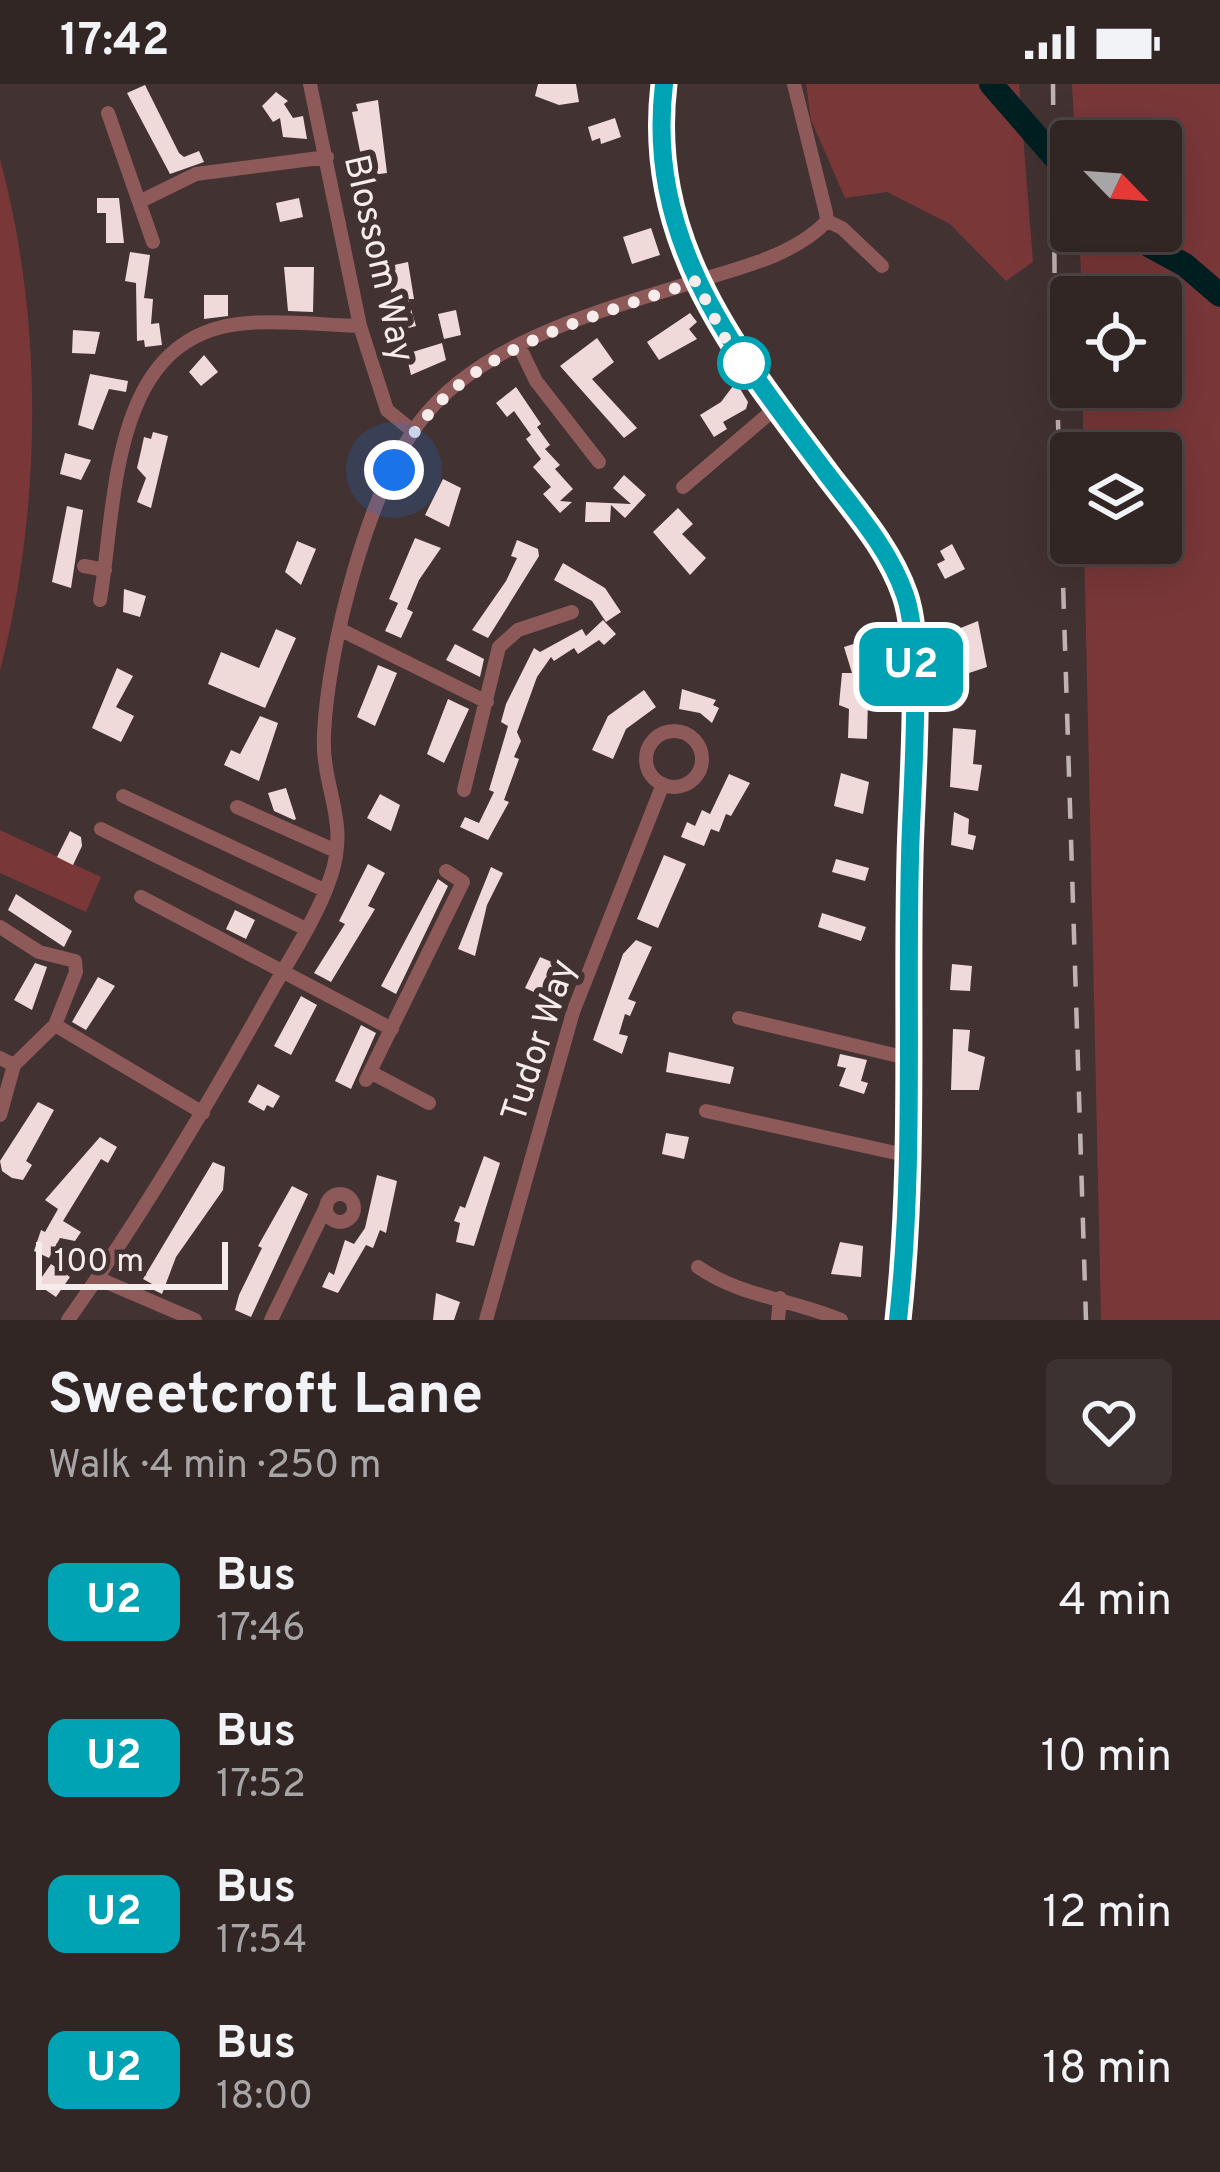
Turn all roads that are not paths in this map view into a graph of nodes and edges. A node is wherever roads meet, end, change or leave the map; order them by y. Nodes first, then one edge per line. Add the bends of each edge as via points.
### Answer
1 (310, 84) edge
2 (664, 84) edge
3 (794, 84) edge
4 (108, 113) dead end
5 (327, 158) junction
6 (141, 201) junction
7 (827, 221) junction
8 (153, 242) dead end
9 (883, 266) dead end
10 (696, 281) junction
11 (360, 326) junction
12 (519, 346) junction
13 (777, 407) junction
14 (414, 432) junction
15 (599, 462) dead end
16 (683, 487) dead end
17 (85, 566) dead end
18 (105, 570) junction
19 (100, 600) dead end
20 (572, 611) dead end
21 (343, 631) junction
22 (487, 702) junction
23 (663, 784) junction
24 (464, 790) dead end
25 (123, 796) dead end
26 (237, 807) dead end
27 (100, 829) dead end
28 (336, 851) junction
29 (446, 871) dead end
30 (324, 890) junction
31 (141, 897) dead end
32 (0, 927) edge
33 (304, 928) junction
34 (284, 968) junction
35 (739, 1018) dead end
36 (55, 1025) junction
37 (392, 1029) junction
38 (907, 1058) junction
39 (7, 1061) edge
40 (429, 1103) dead end
41 (706, 1111) dead end
42 (203, 1113) junction
43 (0, 1115) edge
44 (905, 1155) junction
45 (326, 1208) dead end
46 (698, 1267) dead end
47 (98, 1278) junction
48 (781, 1298) junction
49 (68, 1320) edge
50 (195, 1320) edge
51 (271, 1320) edge
52 (486, 1320) edge
53 (778, 1320) edge
54 (841, 1320) edge
55 (897, 1320) edge

1 - 5 street, Blossom Way
2 - 10 street via 669,195
3 - 7 street
4 - 6 street
5 - 6 street via 196,174
5 - 11 street, Blossom Way
6 - 8 street
7 - 9 street
7 - 10 street via 793,246
10 - 12 street
10 - 13 street via 723,335
11 - 14 street, Blossom Way via 387,410
11 - 18 street via 223,327 155,370 124,442
12 - 14 street via 450,390
12 - 15 street
13 - 16 street
13 - 38 street via 880,544 907,601
14 - 21 street via 379,502
17 - 18 street
18 - 19 street
20 - 22 street via 518,630 500,646
21 - 22 street
21 - 28 street via 323,737 341,824
22 - 24 street
23 - 23 street, Tudor Way via 649,770 649,748 662,734 687,734 701,765 688,783
23 - 52 street, Tudor Way via 573,1012
25 - 30 street
26 - 28 street
27 - 33 street
28 - 30 street
29 - 37 street via 463,882
30 - 33 street
31 - 34 street
32 - 36 street via 39,952 75,962
33 - 34 street
34 - 37 street
34 - 42 street
35 - 38 street
36 - 39 street
36 - 42 street
37 - 40 street via 368,1076
38 - 44 street
39 - 43 street
41 - 44 street
42 - 47 street
44 - 55 street
45 - 51 street
46 - 48 street via 735,1290
47 - 49 street
47 - 50 street
48 - 53 street
48 - 54 street

